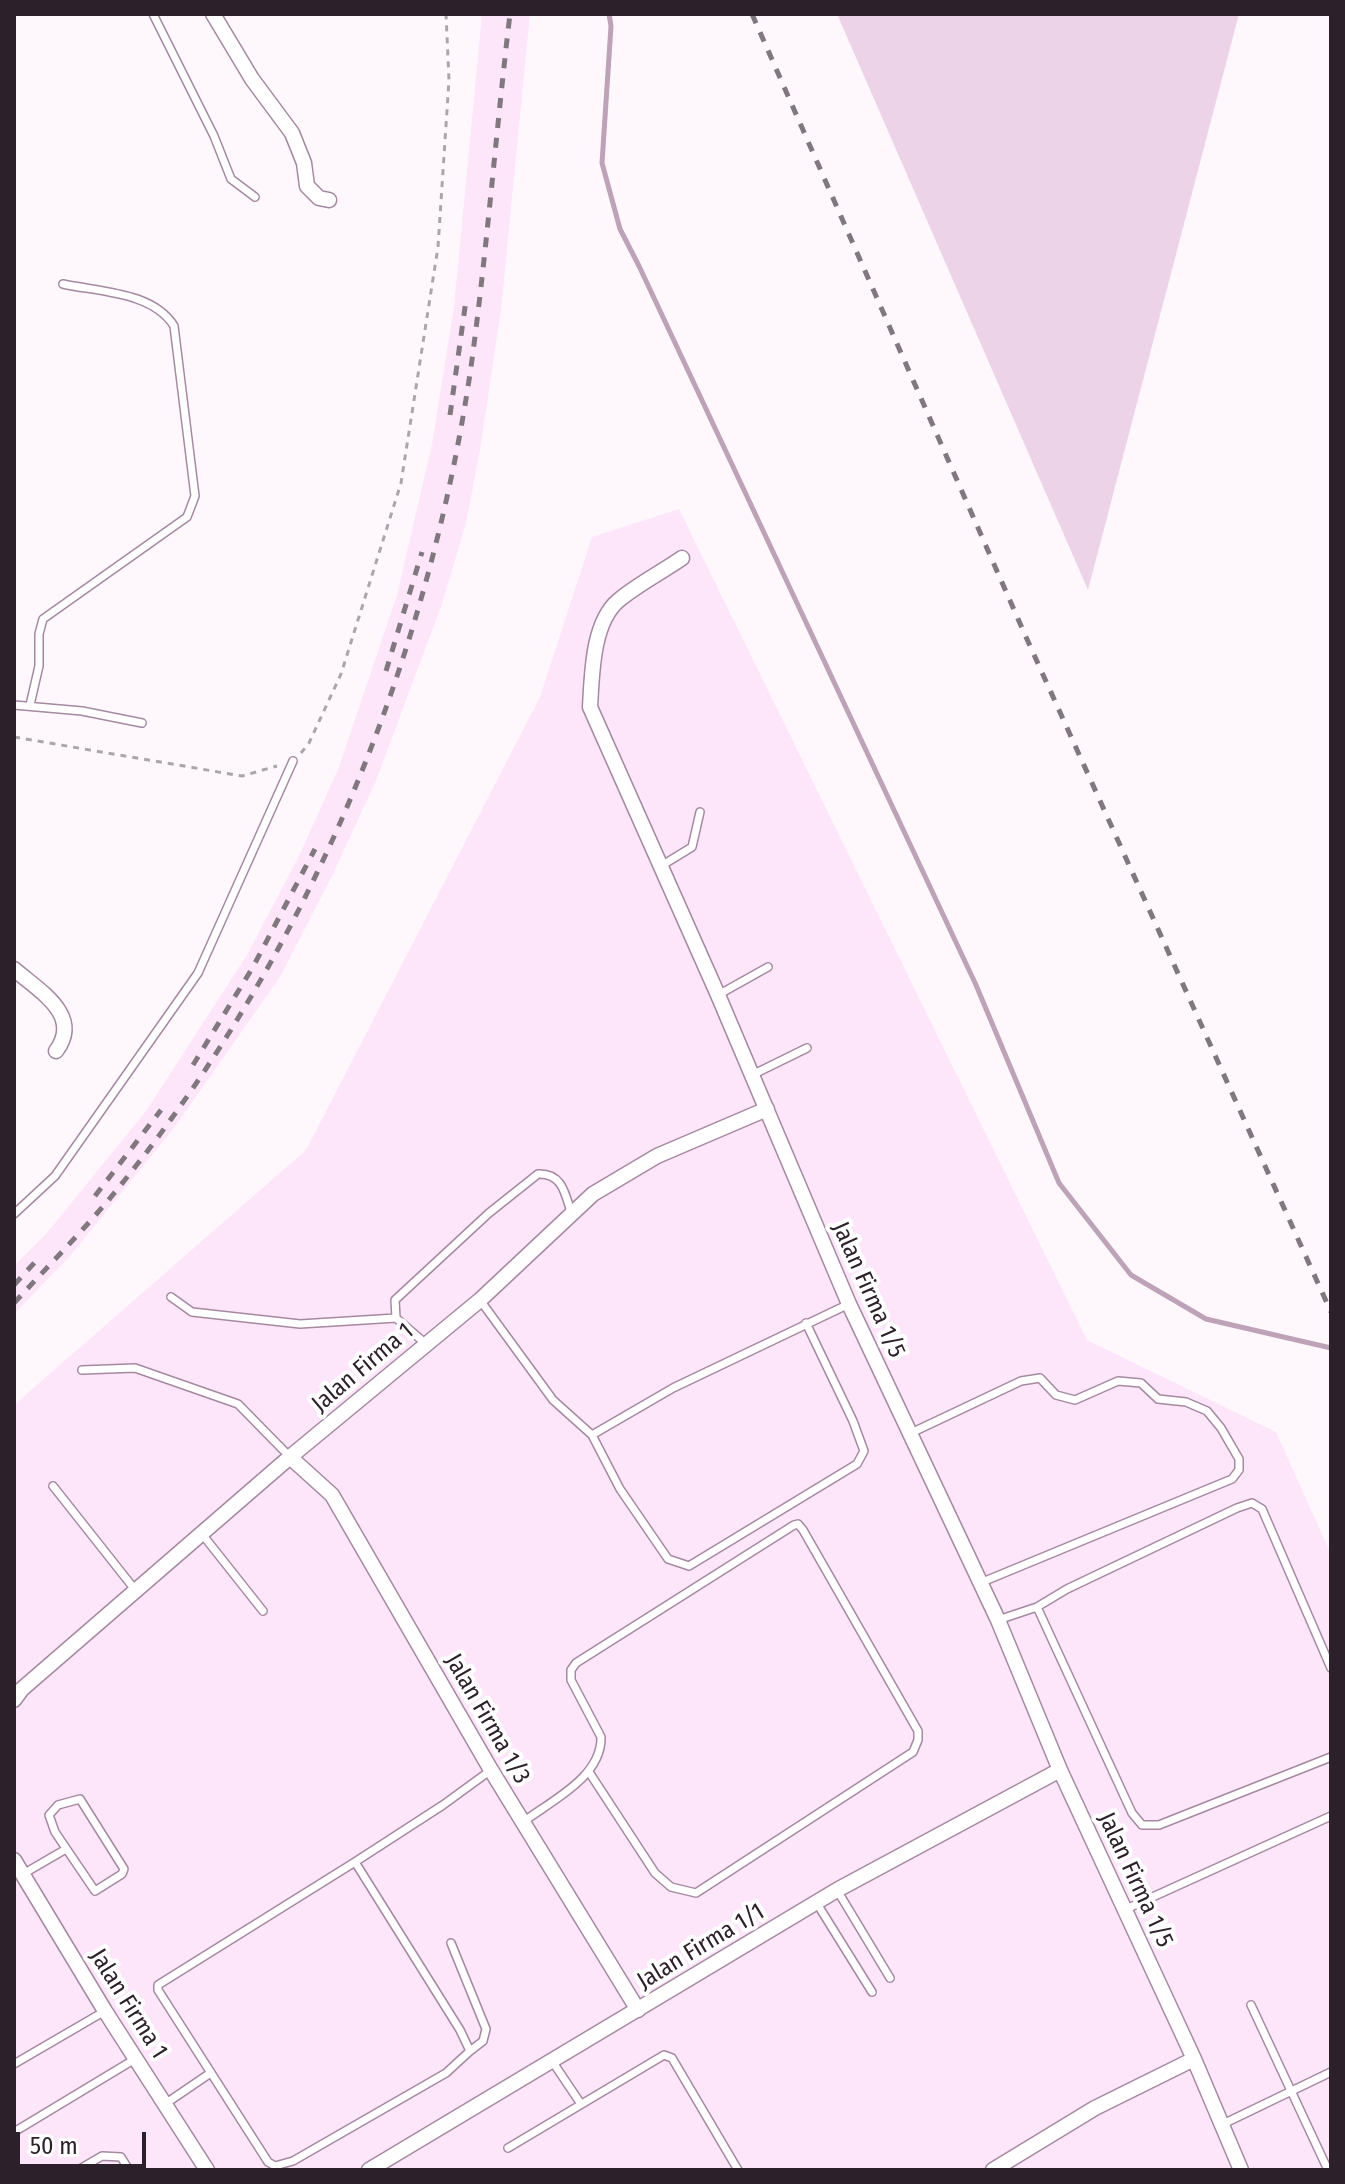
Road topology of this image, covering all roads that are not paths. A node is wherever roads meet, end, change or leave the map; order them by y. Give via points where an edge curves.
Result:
1 (153, 14) edge
2 (213, 14) edge
3 (255, 197) dead end
4 (329, 200) dead end
5 (63, 284) dead end
6 (682, 558) dead end
7 (14, 705) edge
8 (30, 705) junction
9 (142, 723) dead end
10 (293, 761) road end
11 (700, 812) dead end
12 (661, 866) junction
13 (768, 967) dead end
14 (14, 969) edge
15 (718, 995) junction
16 (807, 1048) dead end
17 (56, 1051) dead end
18 (752, 1075) junction
19 (767, 1109) junction
20 (571, 1212) junction
21 (14, 1214) edge
22 (171, 1297) dead end
23 (480, 1300) junction
24 (849, 1304) junction
25 (396, 1318) junction
26 (806, 1323) junction
27 (426, 1344) junction
28 (82, 1370) dead end
29 (909, 1433) junction
30 (592, 1435) junction
31 (290, 1457) junction
32 (53, 1486) dead end
33 (202, 1534) junction
34 (980, 1583) junction
35 (136, 1591) junction
36 (1037, 1607) junction
37 (263, 1611) dead end
38 (998, 1620) junction
39 (1331, 1668) edge
40 (14, 1700) edge
41 (1331, 1757) edge
42 (491, 1770) junction
43 (1060, 1770) junction
44 (589, 1772) junction
45 (1331, 1816) edge
46 (523, 1822) junction
47 (66, 1849) junction
48 (14, 1860) edge
49 (355, 1862) junction
50 (23, 1874) junction
51 (837, 1890) junction
52 (816, 1902) junction
53 (1124, 1910) junction
54 (451, 1943) dead end
55 (890, 1978) dead end
56 (872, 1992) dead end
57 (1251, 2005) dead end
58 (638, 2010) junction
59 (105, 2011) junction
60 (470, 2051) junction
61 (135, 2059) junction
62 (1194, 2059) junction
63 (552, 2061) junction
64 (14, 2064) edge
65 (1331, 2072) edge
66 (209, 2074) junction
67 (1293, 2089) junction
68 (165, 2104) junction
69 (581, 2104) junction
70 (1221, 2125) junction
71 (14, 2132) edge
72 (508, 2148) dead end
73 (78, 2170) edge
74 (129, 2170) edge
75 (207, 2170) edge
76 (369, 2170) edge
77 (738, 2170) edge
78 (993, 2170) edge
79 (1241, 2170) edge
80 (1328, 2170) edge

1 - 3 lane via 231,179
2 - 4 street via 292,133 307,186
5 - 8 lane via 143,301 156,306 174,326 195,496 187,517 43,619
6 - 12 street, Jalan Firma 1/5 via 616,602 600,632 592,665 590,707
7 - 8 lane
8 - 9 lane
10 - 21 lane via 198,973 55,1176
11 - 12 lane via 692,847
12 - 15 street, Jalan Firma 1/5
13 - 15 lane
14 - 17 street via 61,1014 66,1031
15 - 18 street, Jalan Firma 1/5
16 - 18 lane
18 - 19 street, Jalan Firma 1/5
19 - 20 street, Jalan Firma 1 via 657,1156
19 - 24 street, Jalan Firma 1/5
20 - 23 street, Jalan Firma 1
20 - 25 lane via 561,1182 538,1174 395,1300
22 - 25 lane via 192,1312 300,1324
23 - 27 street, Jalan Firma 1
23 - 30 lane via 553,1400
24 - 26 lane
24 - 29 street, Jalan Firma 1/5
25 - 27 lane
26 - 30 lane via 673,1388
26 - 30 lane via 864,1451 857,1464 699,1561 689,1566 668,1559 620,1489
27 - 31 street, Jalan Firma 1
28 - 31 lane via 135,1368 238,1404
29 - 34 street, Jalan Firma 1/5
29 - 34 lane via 1021,1381 1040,1378 1056,1395 1075,1400 1118,1381 1141,1383 1158,1399 1207,1411 1239,1459 1232,1479
31 - 33 street, Jalan Firma 1
31 - 42 street, Jalan Firma 1/3 via 332,1495
32 - 35 lane
33 - 35 street, Jalan Firma 1
33 - 37 lane
34 - 38 street, Jalan Firma 1/5
35 - 40 street, Jalan Firma 1
36 - 38 lane
36 - 39 lane via 1252,1503 1262,1509
36 - 41 lane via 1142,1825 1159,1825
38 - 43 street, Jalan Firma 1/5
42 - 46 street, Jalan Firma 1/3
42 - 49 lane
43 - 51 street, Jalan Firma 1/1
43 - 53 street, Jalan Firma 1/5
44 - 44 lane via 655,1873 671,1887 696,1893 913,1752 918,1731 798,1524 576,1663 571,1680 602,1745
44 - 46 lane
45 - 53 lane
46 - 58 street, Jalan Firma 1/3
47 - 47 lane via 49,1815 58,1805 80,1799 124,1869 95,1891
47 - 50 lane
48 - 50 street, Jalan Firma 1
49 - 60 lane
49 - 66 lane via 158,1985
50 - 59 street, Jalan Firma 1
51 - 52 street, Jalan Firma 1/1
51 - 55 lane
52 - 56 lane
52 - 58 street, Jalan Firma 1/1
53 - 62 street, Jalan Firma 1/5
54 - 60 lane via 486,2029 483,2041
57 - 67 lane
58 - 63 street, Jalan Firma 1/1
59 - 61 street, Jalan Firma 1
59 - 64 lane
60 - 66 lane via 446,2073 293,2161 275,2166
61 - 68 street, Jalan Firma 1
61 - 71 lane
62 - 70 street, Jalan Firma 1/5
62 - 78 street via 1095,2108
63 - 69 lane
63 - 76 street, Jalan Firma 1/1
65 - 67 lane
66 - 68 lane
67 - 70 lane
67 - 80 lane
68 - 75 street, Jalan Firma 1
69 - 72 lane
69 - 77 lane via 664,2055 672,2058
70 - 79 street, Jalan Firma 1/5
73 - 74 lane via 111,2156 121,2157

